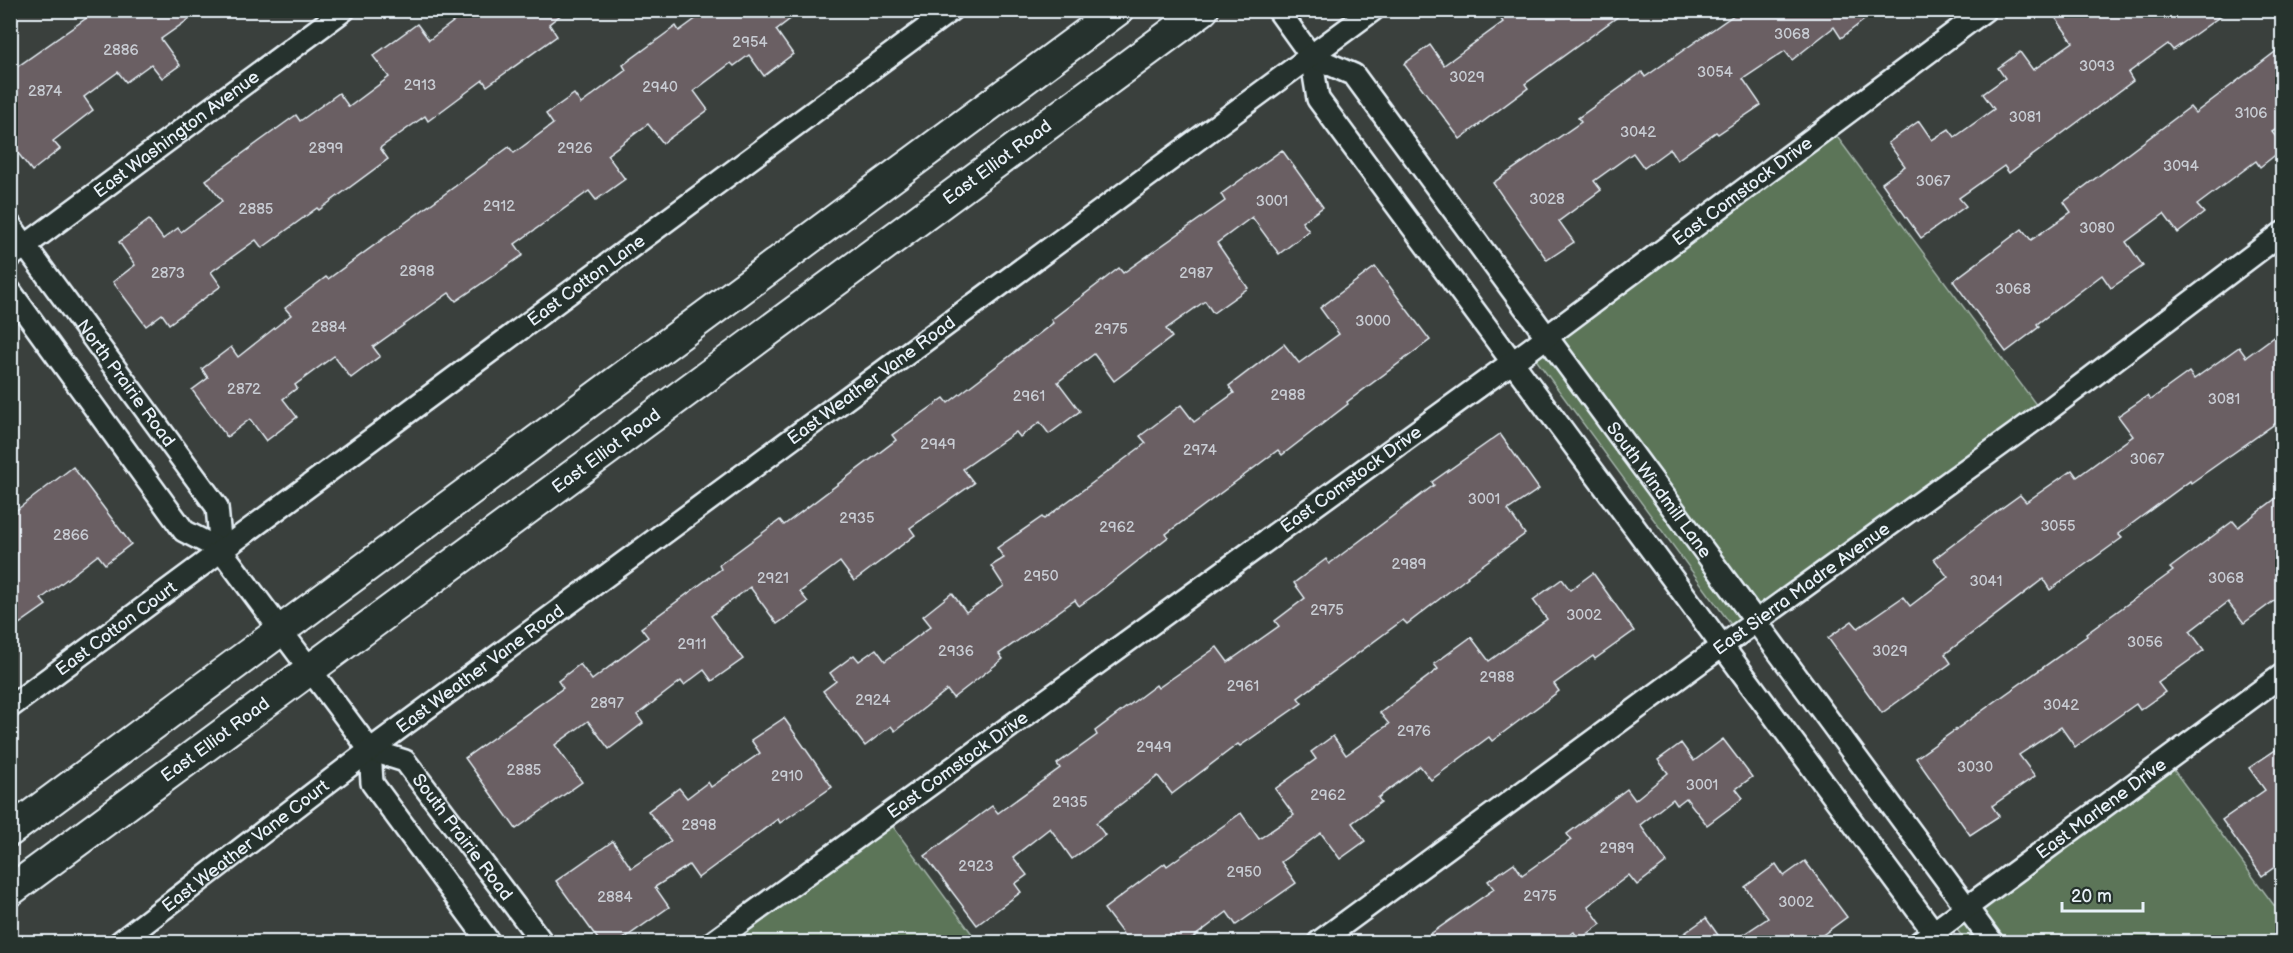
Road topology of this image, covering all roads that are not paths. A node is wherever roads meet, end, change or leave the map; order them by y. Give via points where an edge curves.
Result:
1 (344, 10) edge
2 (951, 10) edge
3 (1118, 10) edge
4 (1203, 10) edge
5 (1278, 10) edge
6 (1373, 10) edge
7 (1985, 10) edge
8 (1311, 56) junction
9 (10, 225) edge
10 (2283, 233) edge
11 (18, 251) edge
12 (10, 291) edge
13 (1546, 337) junction
14 (1512, 362) junction
15 (221, 550) junction
16 (1756, 622) junction
17 (1722, 646) junction
18 (295, 651) junction
19 (2283, 675) edge
20 (10, 707) edge
21 (370, 750) junction
22 (10, 831) edge
23 (10, 891) edge
24 (1967, 908) junction
25 (1931, 939) edge
26 (120, 942) edge
27 (489, 942) edge
28 (542, 942) edge
29 (713, 942) edge
30 (1319, 942) edge
31 (1992, 942) edge

1 - 11 street, East Washington Avenue
2 - 15 street, East Cotton Lane
3 - 18 main road, East Elliot Road
4 - 18 main road, East Elliot Road
5 - 8 street
6 - 8 street, East Weather Vane Road
7 - 13 street, East Comstock Drive
8 - 13 street, South Windmill Lane via 1354,75
8 - 14 street via 1318,99
8 - 21 street, East Weather Vane Road
9 - 11 street, North Prairie Road
10 - 16 street, East Sierra Madre Avenue via 2043,414
11 - 15 street, North Prairie Road via 217,507
12 - 15 street via 184,531
13 - 14 street, East Comstock Drive
13 - 16 street, South Windmill Lane
14 - 17 street
14 - 29 street, East Comstock Drive
15 - 18 street
15 - 20 street, East Cotton Court
16 - 17 street, East Sierra Madre Avenue
16 - 24 street, South Windmill Lane
17 - 25 street
17 - 30 street, East Sierra Madre Avenue
18 - 21 street
18 - 22 main road, East Elliot Road
18 - 23 main road, East Elliot Road
19 - 24 street, East Marlene Drive
21 - 26 street, East Weather Vane Court
21 - 27 street via 372,783
21 - 28 street, South Prairie Road via 405,761
24 - 25 street, East Marlene Drive
24 - 31 street, South Windmill Lane

